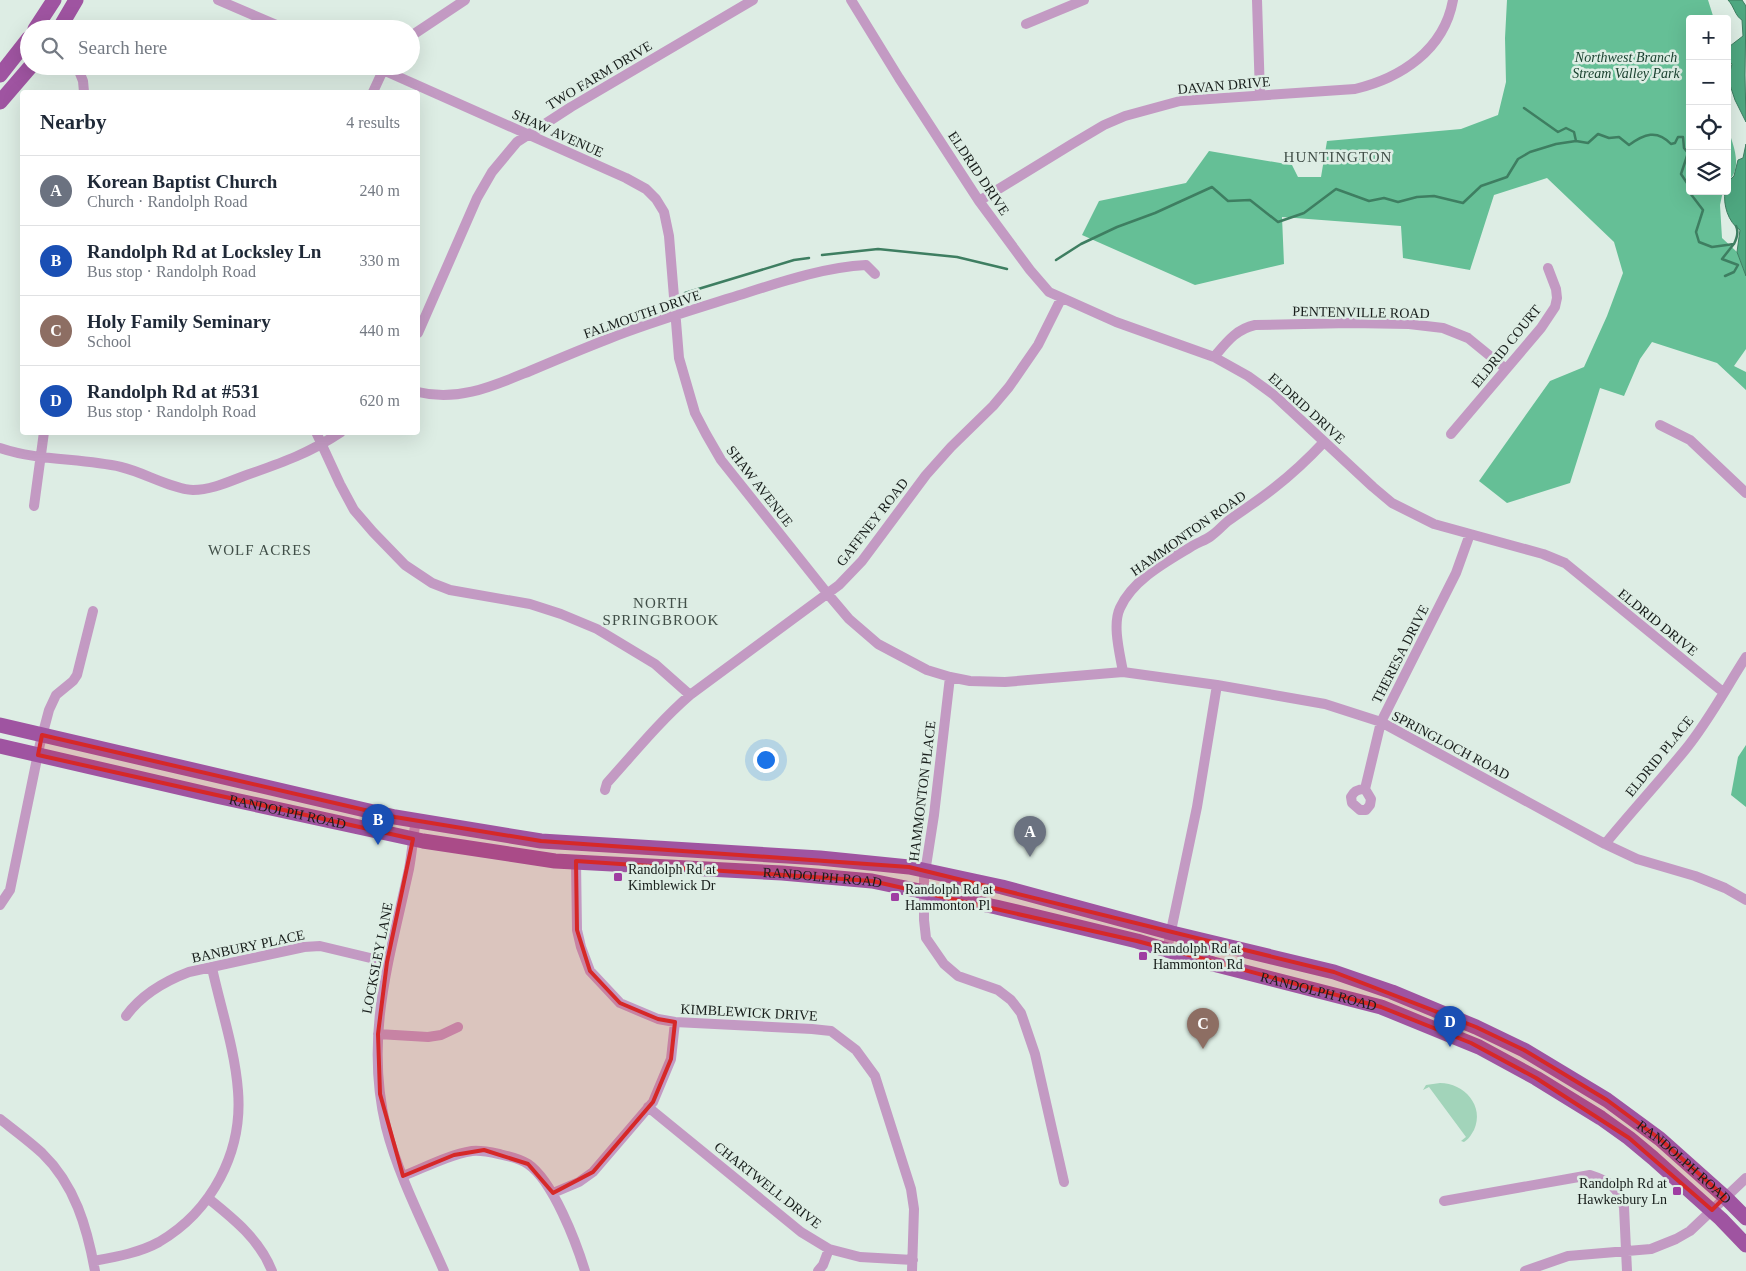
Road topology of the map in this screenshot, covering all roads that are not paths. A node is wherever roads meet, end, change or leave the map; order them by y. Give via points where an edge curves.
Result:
1 (54, 0) edge
2 (76, 0) edge
3 (218, 0) edge
4 (465, 0) edge
5 (753, 0) edge
6 (851, 0) edge
7 (1084, 0) edge
8 (1257, 0) edge
9 (1453, 0) edge
10 (236, 2) edge
11 (41, 20) edge
12 (64, 20) edge
13 (269, 20) edge
14 (1026, 24) dead end
15 (420, 30) edge
16 (20, 49) edge
17 (0, 75) edge
18 (23, 75) edge
19 (81, 75) edge
20 (378, 75) edge
21 (395, 75) edge
22 (84, 90) edge
23 (374, 90) edge
24 (1260, 95) junction
25 (0, 102) edge
26 (528, 135) junction
27 (980, 201) junction
28 (1548, 268) dead end
29 (876, 274) dead end
30 (1061, 299) junction
31 (675, 316) junction
32 (420, 327) edge
33 (1214, 357) junction
34 (1506, 369) junction
35 (420, 392) edge
36 (1660, 425) dead end
37 (1451, 434) dead end
38 (44, 435) edge
39 (317, 435) edge
40 (337, 435) edge
41 (1324, 442) junction
42 (322, 445) junction
43 (0, 448) edge
44 (41, 456) junction
45 (1746, 493) edge
46 (34, 506) dead end
47 (1470, 534) junction
48 (827, 593) junction
49 (93, 611) dead end
50 (1746, 657) edge
51 (1122, 672) junction
52 (950, 677) junction
53 (1217, 685) junction
54 (1723, 692) junction
55 (690, 695) junction
56 (1381, 722) junction
57 (0, 725) edge
58 (42, 735) junction
59 (0, 746) edge
60 (38, 755) junction
61 (1365, 789) dead end
62 (605, 790) dead end
63 (416, 820) junction
64 (413, 839) junction
65 (1605, 844) junction
66 (576, 861) junction
67 (926, 871) junction
68 (924, 892) junction
69 (1746, 900) edge
70 (0, 905) edge
71 (1172, 933) junction
72 (1167, 950) junction
73 (387, 962) junction
74 (212, 968) junction
75 (126, 1016) dead end
76 (675, 1022) junction
77 (458, 1027) dead end
78 (378, 1034) junction
79 (648, 1107) junction
80 (0, 1119) edge
81 (404, 1176) junction
82 (1746, 1178) edge
83 (1064, 1182) dead end
84 (553, 1193) junction
85 (208, 1199) junction
86 (1444, 1201) dead end
87 (1718, 1204) junction
88 (1746, 1218) edge
89 (1746, 1245) edge
90 (829, 1249) junction
91 (1626, 1252) junction
92 (94, 1266) edge
93 (912, 1266) edge
94 (272, 1271) edge
95 (444, 1271) edge
96 (585, 1271) edge
97 (818, 1271) edge
98 (1524, 1271) edge
99 (1627, 1271) edge

1 - 11 main road
2 - 12 main road
3 - 10 street
4 - 15 street
5 - 26 street, TWO FARM DRIVE
6 - 27 street, ELDRID DRIVE
7 - 14 street
8 - 24 street
9 - 24 street, DAVAN DRIVE via 1441,34 1428,51 1392,77 1355,89
10 - 13 street
16 - 17 main road
18 - 25 main road
19 - 22 street
20 - 23 street
21 - 26 street, SHAW AVENUE
24 - 27 street, DAVAN DRIVE via 1180,101 1125,116 1104,125
26 - 31 street, SHAW AVENUE via 626,178 656,199 664,212 669,236
26 - 32 street, TWO FARM DRIVE via 517,142 492,172 477,198
27 - 30 street, ELDRID DRIVE via 1030,270 1049,292
28 - 34 street, ELDRID COURT via 1556,289 1555,307
29 - 31 street, FALMOUTH DRIVE via 866,265 844,266
30 - 33 street, ELDRID DRIVE
30 - 48 street, GAFFNEY ROAD via 1038,345 1009,387 926,475 862,561
31 - 35 street, FALMOUTH DRIVE via 610,338 485,389 445,396
31 - 48 street, SHAW AVENUE via 682,373 695,413 706,434 721,460
33 - 34 street, PENTENVILLE ROAD via 1234,335 1255,325 1409,324 1443,328 1468,338
33 - 41 street, ELDRID DRIVE via 1274,395
34 - 37 street, ELDRID COURT
36 - 45 street via 1690,440
38 - 44 street
39 - 42 street
40 - 42 street
41 - 47 street, ELDRID DRIVE via 1392,503 1434,524
41 - 51 street, HAMMONTON ROAD via 1275,488 1211,536 1160,567 1128,594 1116,619
42 - 44 street via 300,457 211,488 192,490 121,467
42 - 55 street via 354,510 405,565 432,583 450,590 530,604 598,629 655,664
43 - 44 street
44 - 46 street
47 - 54 street, ELDRID DRIVE via 1565,563
47 - 56 street, THERESA DRIVE via 1456,574
48 - 52 street, SHAW AVENUE via 849,619 878,644 927,670
48 - 55 street, GAFFNEY ROAD
49 - 58 street via 77,676 56,695
50 - 54 street, ELDRID PLACE
51 - 52 street, SHAW AVENUE via 1005,682
51 - 53 street, SPRINGLOCH ROAD
52 - 67 street, HAMMONTON PLACE
53 - 56 street, SPRINGLOCH ROAD via 1325,704
53 - 71 street
54 - 65 street, ELDRID PLACE via 1686,750
55 - 62 street, GAFFNEY ROAD via 641,744
56 - 61 street, THERESA DRIVE
56 - 65 street, SPRINGLOCH ROAD
57 - 58 main road, RANDOLPH ROAD
58 - 60 street
58 - 63 main road, RANDOLPH ROAD
59 - 60 main road, RANDOLPH ROAD
60 - 64 main road, RANDOLPH ROAD
60 - 70 street via 10,890
63 - 64 street, LOCKSLEY LANE
63 - 67 main road, RANDOLPH ROAD via 541,842 820,858
64 - 66 main road, RANDOLPH ROAD via 555,861
64 - 73 street, LOCKSLEY LANE
65 - 69 street, SPRINGLOCH ROAD via 1637,859 1725,888
66 - 68 main road, RANDOLPH ROAD via 822,875
66 - 76 street, KIMBLEWICK DRIVE via 577,930 590,971 620,1002 658,1020
67 - 68 street, HAMMONTON PLACE
67 - 71 main road, RANDOLPH ROAD via 1002,887
68 - 72 main road, RANDOLPH ROAD via 1006,909
68 - 83 street, HAMMONTON PLACE via 926,938 944,964 958,976 998,990 1021,1013 1035,1054
71 - 72 street
71 - 87 main road, RANDOLPH ROAD via 1334,972 1476,1026 1524,1050 1607,1100 1660,1139
72 - 87 main road, RANDOLPH ROAD via 1382,1007 1471,1043 1601,1118
73 - 74 street, BANBURY PLACE via 320,946
73 - 78 street, LOCKSLEY LANE
74 - 75 street, BANBURY PLACE via 189,972 155,988
74 - 85 street via 234,1066 239,1118 228,1161
76 - 79 street via 668,1068
76 - 93 street, KIMBLEWICK DRIVE via 831,1031 856,1050 875,1076 907,1171 914,1209
77 - 78 street via 428,1037
78 - 81 street, LOCKSLEY LANE via 380,1094 386,1126
79 - 84 street via 593,1172 580,1182
79 - 90 street, CHARTWELL DRIVE via 801,1232
80 - 92 street via 42,1153 68,1185 82,1216
81 - 84 street via 454,1155 484,1150 528,1164
81 - 95 street, LOCKSLEY LANE
82 - 87 street
84 - 96 street
85 - 92 street via 181,1226 158,1242
85 - 94 street via 244,1228
86 - 91 street via 1590,1175 1612,1185 1621,1198
87 - 88 main road, RANDOLPH ROAD
87 - 89 main road, RANDOLPH ROAD
87 - 91 street via 1676,1240 1651,1249
90 - 93 street, CHARTWELL DRIVE
90 - 97 street
91 - 98 street via 1568,1256
91 - 99 street

